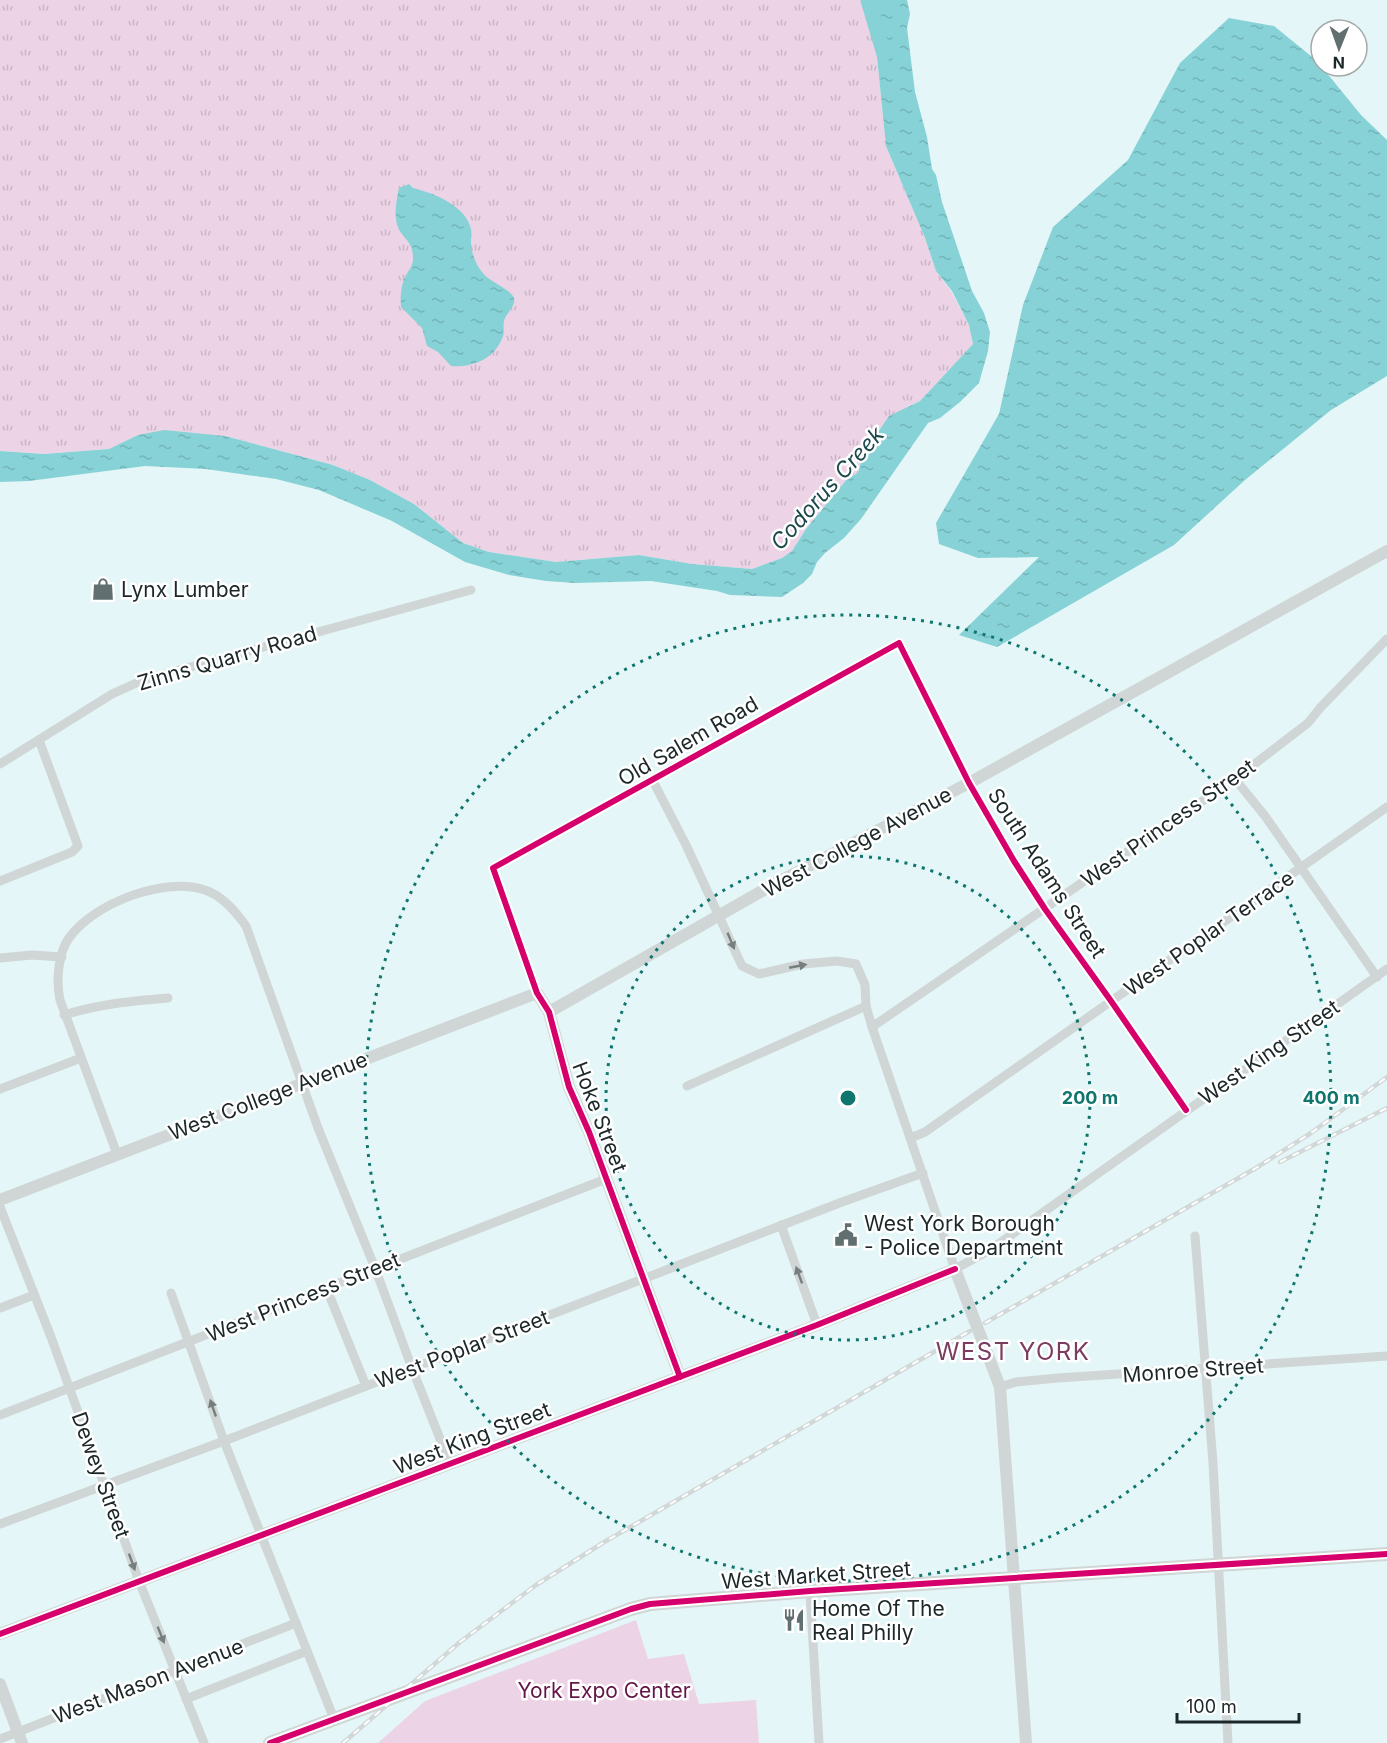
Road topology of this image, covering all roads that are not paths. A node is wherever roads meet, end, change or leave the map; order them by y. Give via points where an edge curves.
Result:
1 (1387, 551) edge
2 (471, 590) dead end
3 (1387, 639) edge
4 (899, 643) joint
5 (39, 740) junction
6 (0, 764) edge
7 (1235, 779) junction
8 (653, 781) junction
9 (969, 783) junction
10 (1387, 807) edge
11 (493, 868) joint
12 (1302, 869) junction
13 (0, 881) edge
14 (1045, 909) junction
15 (721, 916) junction
16 (62, 957) junction
17 (0, 958) edge
18 (1387, 969) edge
19 (1377, 977) junction
20 (537, 993) junction
21 (168, 998) dead end
22 (1111, 1001) junction
23 (866, 1006) junction
24 (549, 1012) junction
25 (64, 1015) junction
26 (872, 1027) junction
27 (81, 1058) junction
28 (302, 1083) junction
29 (687, 1086) dead end
30 (0, 1089) edge
31 (1186, 1110) junction
32 (911, 1138) junction
33 (117, 1154) junction
34 (923, 1173) junction
35 (606, 1179) junction
36 (0, 1200) edge
37 (0, 1207) edge
38 (781, 1225) junction
39 (1195, 1236) dead end
40 (375, 1268) junction
41 (955, 1269) junction
42 (644, 1279) junction
43 (326, 1287) junction
44 (171, 1293) dead end
45 (34, 1295) junction
46 (0, 1308) edge
47 (817, 1325) junction
48 (189, 1342) junction
49 (1387, 1356) edge
50 (411, 1368) junction
51 (1205, 1369) junction
52 (680, 1377) junction
53 (366, 1386) junction
54 (1000, 1387) junction
55 (69, 1389) junction
56 (0, 1415) edge
57 (224, 1441) junction
58 (450, 1464) junction
59 (104, 1485) junction
60 (0, 1524) edge
61 (261, 1534) junction
62 (1387, 1554) edge
63 (1218, 1564) junction
64 (1014, 1578) junction
65 (139, 1581) junction
66 (810, 1591) junction
67 (296, 1623) junction
68 (0, 1634) edge
69 (307, 1651) junction
70 (175, 1671) junction
71 (0, 1684) edge
72 (186, 1699) junction
73 (334, 1719) junction
74 (20, 1738) edge
75 (0, 1739) edge
76 (204, 1743) edge
77 (270, 1743) edge
78 (819, 1743) edge
79 (1026, 1743) edge
80 (1228, 1743) edge

1 - 9 street, West College Avenue
2 - 5 street, Zinns Quarry Road via 142,680 112,694
3 - 7 street, West Princess Street via 1308,723
4 - 8 street, Old Salem Road
4 - 9 street, South Adams Street
5 - 6 street, Zinns Quarry Road
5 - 13 street via 78,846 72,852
7 - 12 street
7 - 14 street, West Princess Street
8 - 11 street, Old Salem Road
8 - 15 street
9 - 14 street, South Adams Street
9 - 15 street, West College Avenue via 778,882
10 - 12 street, West Poplar Terrace
11 - 20 street, Hoke Street
12 - 19 street
12 - 22 street, West Poplar Terrace
14 - 22 street, South Adams Street
14 - 26 street, West Princess Street
15 -> 23 street via 742,966 759,974 803,964 856,964 865,985
15 - 24 street, West College Avenue
16 - 17 street
16 - 25 street via 57,984
16 - 28 street via 68,939 103,908 166,887 206,890 235,911 246,926
18 - 19 street, West King Street
19 - 31 street, West King Street
20 - 24 street, Hoke Street
20 - 28 street, West College Avenue
21 - 25 street via 116,1002
22 - 31 street, South Adams Street
22 - 32 street, West Poplar Terrace
23 - 26 street
23 - 29 street
24 - 35 street, Hoke Street via 569,1087
25 - 27 street
26 - 32 street
27 - 30 street
27 - 33 street
28 - 33 street, West College Avenue
28 - 40 street
31 - 41 street, West King Street via 990,1250
32 - 34 street
33 - 36 street, West College Avenue
34 - 38 street, West Poplar Street
34 - 41 street
35 - 40 street, West Princess Street
35 - 42 street, Hoke Street
37 - 45 street, Dewey Street
38 - 42 street, West Poplar Street
47 -> 38 street
39 - 51 street
40 - 43 street, West Princess Street
40 - 50 street
41 - 47 street, West King Street
41 - 54 street
42 - 50 street, West Poplar Street
42 - 52 street, Hoke Street
43 - 48 street, West Princess Street
43 - 53 street
44 - 48 street
45 - 46 street
45 - 55 street, Dewey Street
47 - 52 street, West King Street
48 - 55 street, West Princess Street
57 -> 48 street
49 - 51 street, Monroe Street
50 - 53 street, West Poplar Street
50 - 58 street
51 - 54 street, Monroe Street via 1058,1378
51 - 63 street
52 - 58 street, West King Street
53 - 57 street, West Poplar Street
54 - 64 street
55 - 56 street, West Princess Street
55 - 59 street, Dewey Street
57 - 59 street, West Poplar Street
57 - 61 street
58 - 61 street, West King Street
59 - 60 street, West Poplar Street
59 -> 65 street, Dewey Street
61 - 65 street, West King Street
61 - 67 street
62 - 63 main road, West Market Street
63 - 64 main road, West Market Street
63 - 80 street
64 - 66 main road, West Market Street
64 - 79 street
65 - 68 street, West King Street
65 -> 70 street, Dewey Street
66 - 73 main road, West Market Street via 640,1606
66 - 78 street
67 - 69 street
67 - 70 street, West Mason Avenue
69 - 72 street
69 - 73 street
70 - 72 street, Dewey Street
70 - 74 street, West Mason Avenue
71 - 74 street
72 - 76 street, Dewey Street
73 - 77 main road, West Market Street
74 - 75 street, West Mason Avenue

